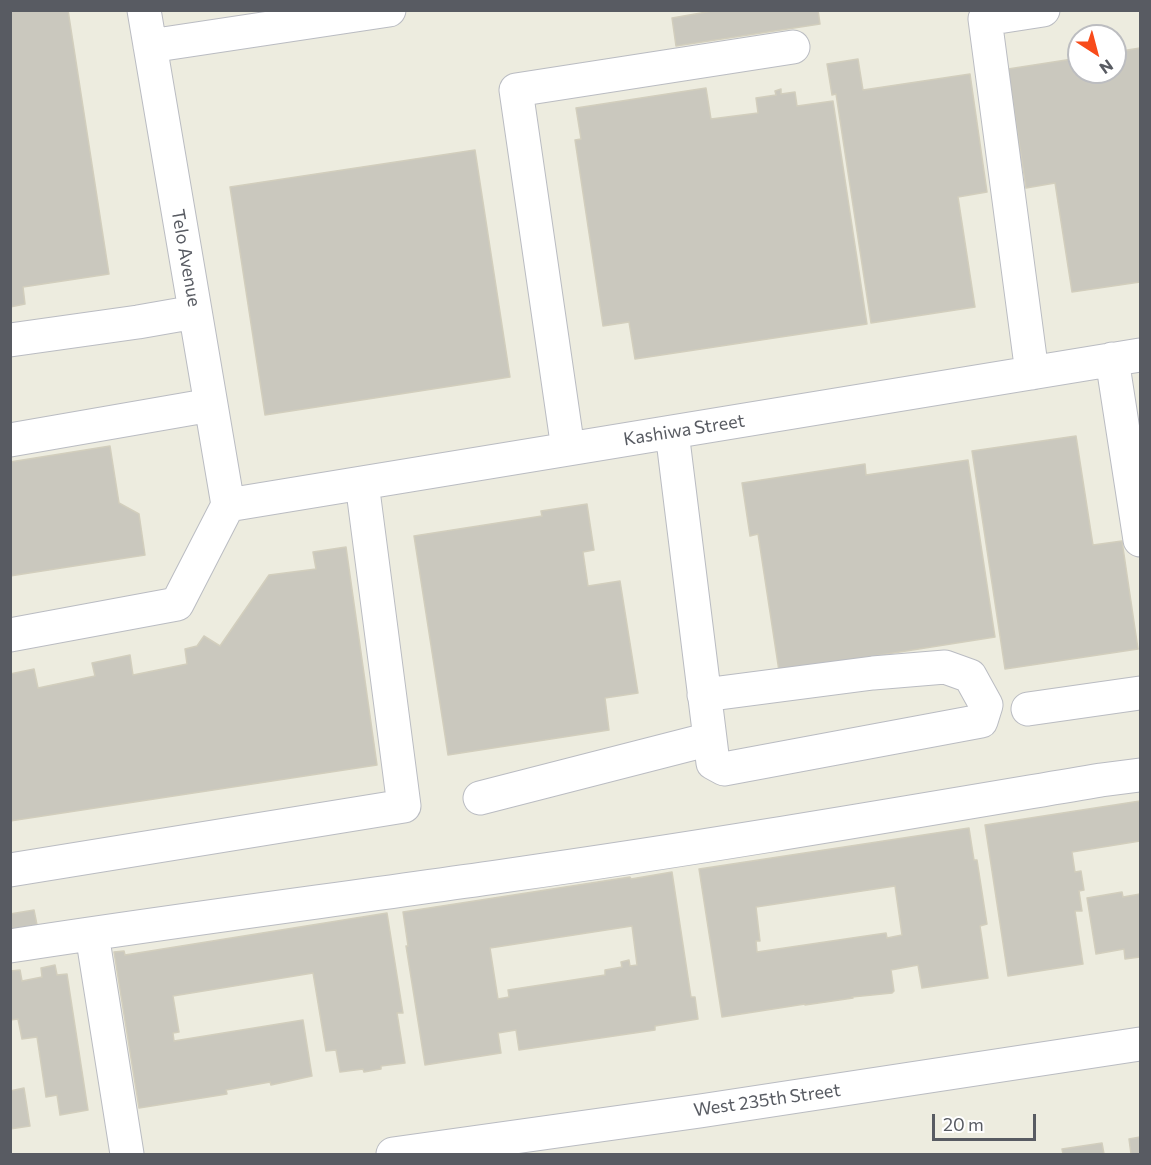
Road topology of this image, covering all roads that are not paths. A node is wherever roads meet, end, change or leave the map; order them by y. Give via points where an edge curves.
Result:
1 (144, 10) edge
2 (389, 10) edge
3 (1043, 10) edge
4 (150, 46) junction
5 (793, 47) dead end
6 (195, 312) junction
7 (10, 340) edge
8 (1126, 357) edge
9 (1032, 373) junction
10 (211, 405) junction
11 (672, 432) junction
12 (10, 440) edge
13 (568, 449) junction
14 (362, 483) junction
15 (228, 505) junction
16 (1140, 540) edge
17 (10, 635) edge
18 (1140, 693) edge
19 (704, 695) junction
20 (1028, 709) dead end
21 (710, 739) junction
22 (1140, 775) edge
23 (480, 798) dead end
24 (10, 870) edge
25 (92, 933) junction
26 (10, 946) edge
27 (1140, 1044) edge
28 (488, 1147) edge
29 (127, 1155) edge
30 (393, 1155) edge

1 - 4 street, Telo Avenue
2 - 4 street
3 - 9 street via 985,19
4 - 6 street, Telo Avenue
5 - 13 street via 516,90
6 - 7 street
6 - 10 street, Telo Avenue
8 - 9 street, Kashiwa Street
8 - 16 street
9 - 11 street, Kashiwa Street
10 - 12 street
10 - 15 street, Telo Avenue
11 - 13 street, Kashiwa Street
11 - 19 street
13 - 14 street, Kashiwa Street
14 - 15 street, Kashiwa Street
14 - 24 street via 404,806
15 - 17 street via 177,604
18 - 20 street
19 - 21 street
19 - 21 street via 945,667 970,676 986,705 981,721 724,769 713,763
21 - 23 street
22 - 25 street via 511,875
25 - 26 street
25 - 29 street
27 - 28 street, West 235th Street
28 - 30 street, West 235th Street

